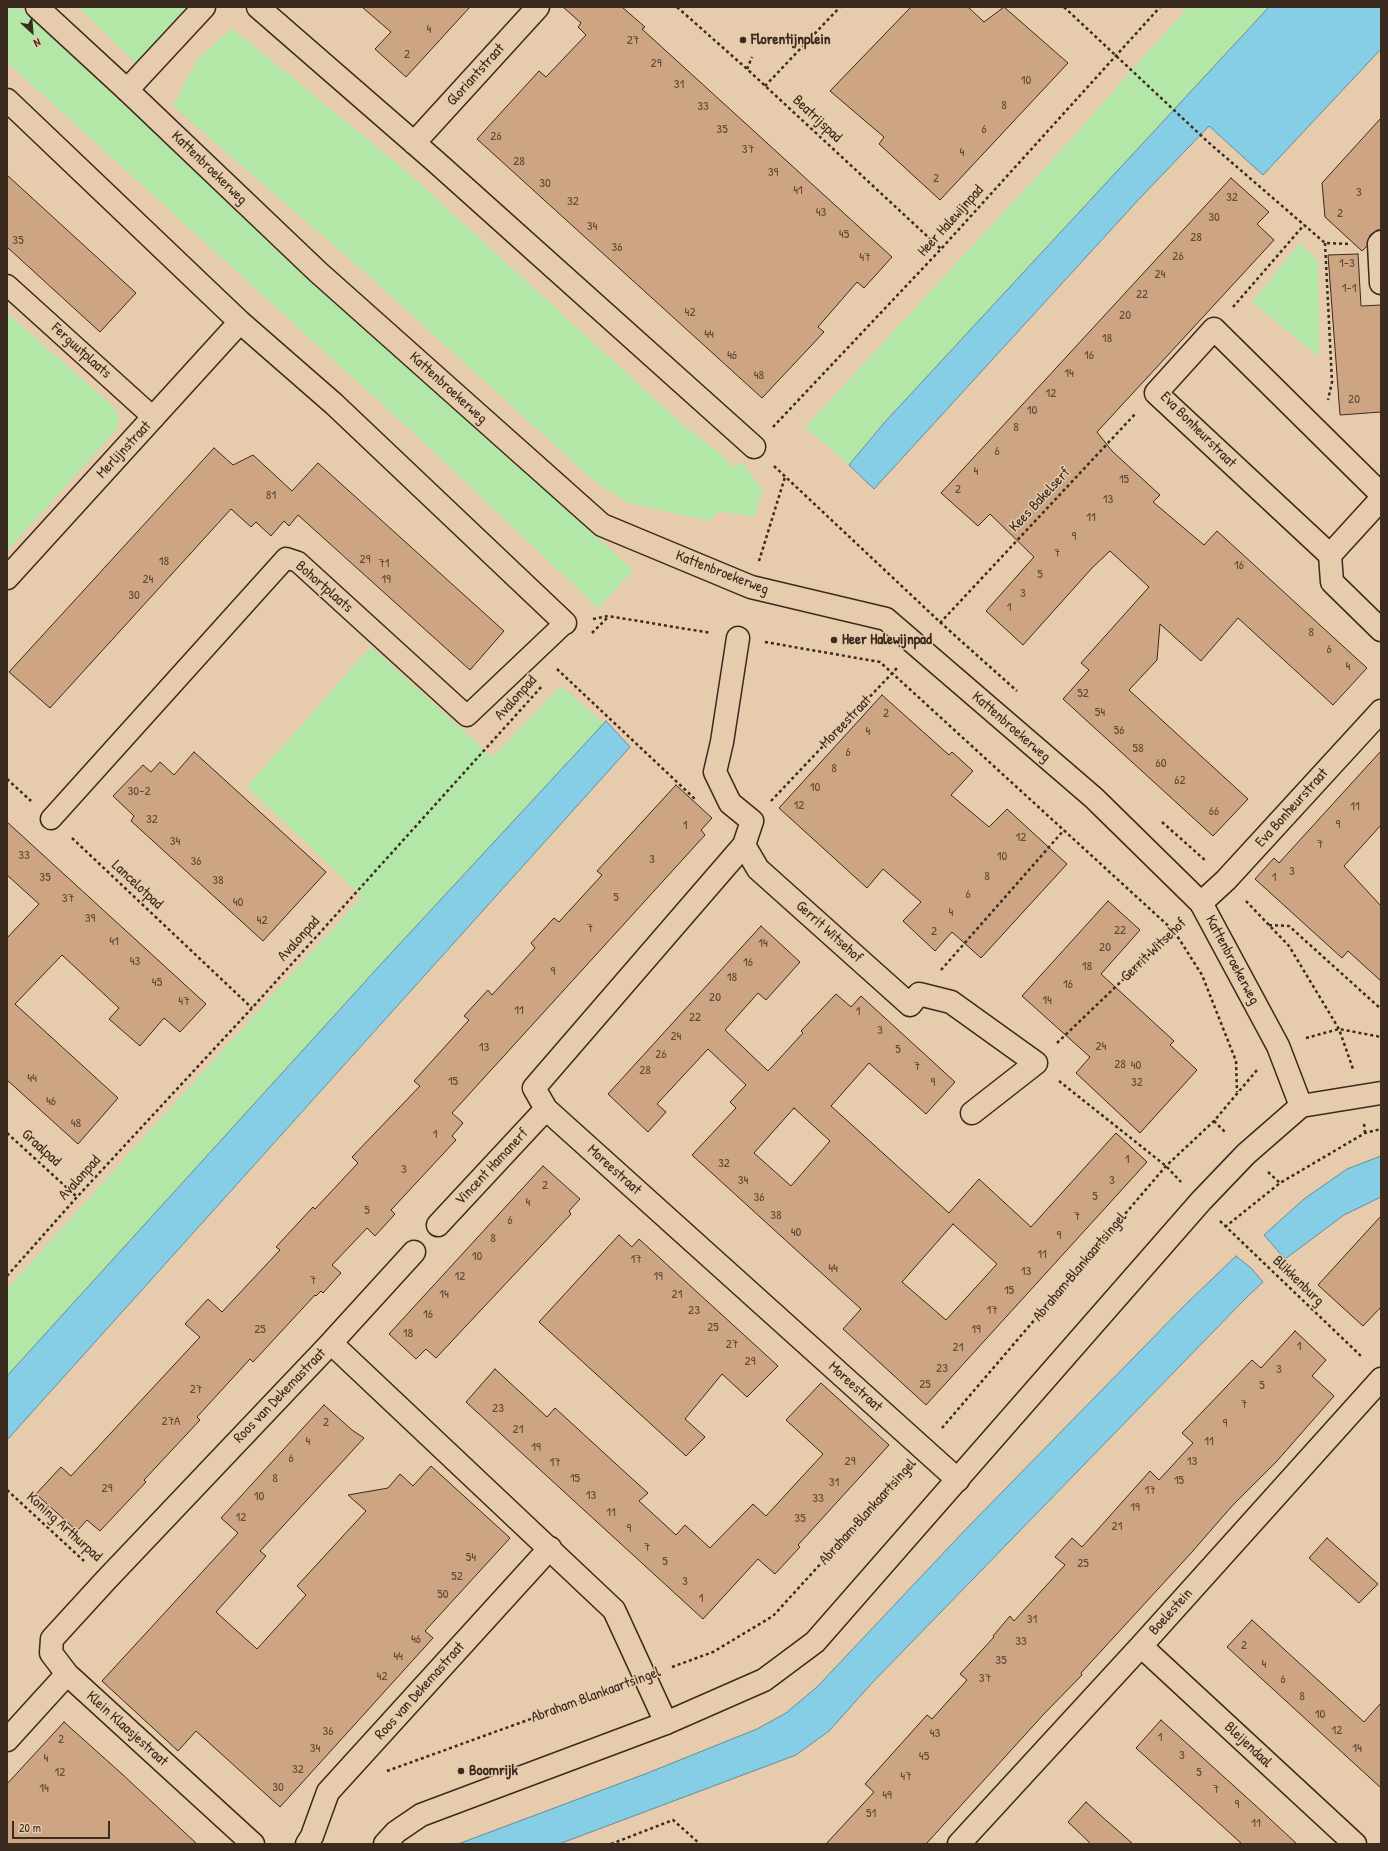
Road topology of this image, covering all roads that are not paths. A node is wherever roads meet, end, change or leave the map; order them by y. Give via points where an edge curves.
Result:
1 (36, 7) edge
2 (204, 7) edge
3 (258, 7) edge
4 (538, 7) edge
5 (127, 90) junction
6 (7, 100) edge
7 (414, 143) junction
8 (1380, 243) edge
9 (1381, 283) edge
10 (7, 285) edge
11 (240, 322) junction
12 (154, 418) junction
13 (754, 447) road end
14 (1381, 494) edge
15 (1381, 499) edge
16 (1330, 555) junction
17 (7, 578) edge
18 (565, 623) joint
19 (1381, 630) edge
20 (738, 638) road end
21 (1381, 710) edge
22 (51, 819) road end
23 (744, 845) junction
24 (1201, 903) junction
25 (1381, 1093) edge
26 (1301, 1106) junction
27 (546, 1108) junction
28 (972, 1113) dead end
29 (438, 1225) dead end
30 (414, 1252) dead end
31 (330, 1343) junction
32 (1381, 1378) edge
33 (958, 1480) junction
34 (550, 1548) junction
35 (1141, 1646) junction
36 (68, 1674) junction
37 (666, 1723) junction
38 (7, 1740) edge
39 (253, 1844) edge
40 (307, 1844) edge
41 (384, 1844) edge
42 (959, 1844) edge
43 (1355, 1844) edge

1 - 5 street, Kattenbroekerweg
2 - 5 street
3 - 7 street
4 - 7 street, Gloriantstraat
5 - 24 street, Kattenbroekerweg via 318,272 602,525 751,587 886,619 1094,798
6 - 11 street
7 - 13 street
8 - 9 street
10 - 12 lane, Ferguutplaats
11 - 12 street, Merlijnstraat
11 - 18 street via 334,404
12 - 17 street, Merlijnstraat
14 - 16 street, Eva Bonheurstraat via 1214,329 1156,393
15 - 16 street
16 - 19 street via 1332,582
18 - 22 lane, Bohortplaats via 467,716 298,562 286,558
20 - 23 street, Moreestraat via 715,772 730,803 752,821
21 - 24 street, Eva Bonheurstraat via 1226,880
23 - 27 street, Moreestraat via 534,1088
23 - 28 street, Gerrit Witsehof via 758,869 910,1005 919,994 951,1002 1036,1062
24 - 26 street, Kattenbroekerweg via 1278,1046
25 - 26 street
26 - 33 street via 1246,1154 1201,1202
27 - 29 street, Vincent Hamanerf
27 - 33 street, Moreestraat
30 - 31 street
31 - 34 street, Roos van Dekemastraat
31 - 36 street, Roos van Dekemastraat via 52,1639 51,1653
32 - 35 street, Boelestein
33 - 37 street via 815,1642 764,1680
34 - 37 street, Roos van Dekemastraat via 614,1610
34 - 40 street, Roos van Dekemastraat via 328,1792
35 - 42 street, Boelestein
35 - 43 street, Bleijendaal
36 - 38 street
36 - 39 street, Klein Klaasjestraat
37 - 41 street via 420,1815

